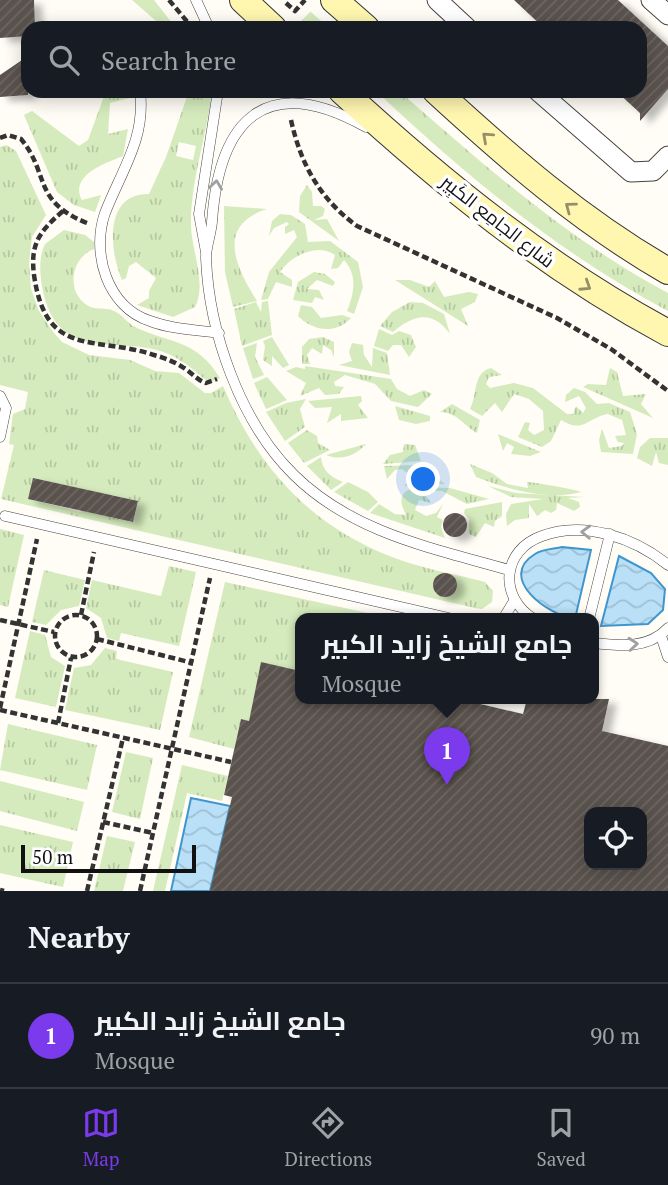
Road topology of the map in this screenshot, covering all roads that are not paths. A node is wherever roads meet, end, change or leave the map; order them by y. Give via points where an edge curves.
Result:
1 (196, 0) edge
2 (243, 0) edge
3 (334, 0) edge
4 (437, 0) edge
5 (651, 0) edge
6 (668, 15) edge
7 (206, 21) edge
8 (266, 21) edge
9 (358, 21) edge
10 (456, 21) edge
11 (140, 98) edge
12 (217, 98) edge
13 (350, 98) edge
14 (444, 98) edge
15 (546, 98) edge
16 (400, 144) junction
17 (668, 156) edge
18 (206, 253) junction
19 (668, 271) edge
20 (219, 333) junction
21 (668, 333) edge
22 (0, 396) edge
23 (0, 437) edge
24 (5, 516) dead end
25 (610, 534) junction
26 (668, 565) edge
27 (509, 570) junction
28 (514, 601) junction
29 (427, 613) edge
30 (507, 613) edge
31 (527, 613) edge
32 (590, 613) edge
33 (664, 632) edge
34 (599, 643) edge
35 (668, 657) edge

1 - 7 lane
2 - 8 main road
3 - 9 main road
4 - 10 street
5 - 6 street
11 - 20 lane via 138,137 102,226 102,266 130,311 151,322
12 - 18 lane via 199,214
13 - 16 main road, شارع الجامِع الكَبِير
19 -> 14 main road via 537,183
15 - 17 street via 631,172 653,171
18 -> 16 lane via 218,170 227,146 246,121 262,111 292,103 334,111
16 -> 21 main road, شارع الجامِع الكَبِير via 553,265
18 - 20 lane
20 - 27 lane via 256,424 274,453 317,494 370,528
22 - 23 lane via 6,408
24 - 29 lane
25 - 26 lane via 642,547
25 -> 27 lane via 545,534 521,549
25 - 32 lane
27 - 28 lane
28 - 30 lane
28 - 31 lane
34 -> 33 lane via 645,643
33 - 35 lane

